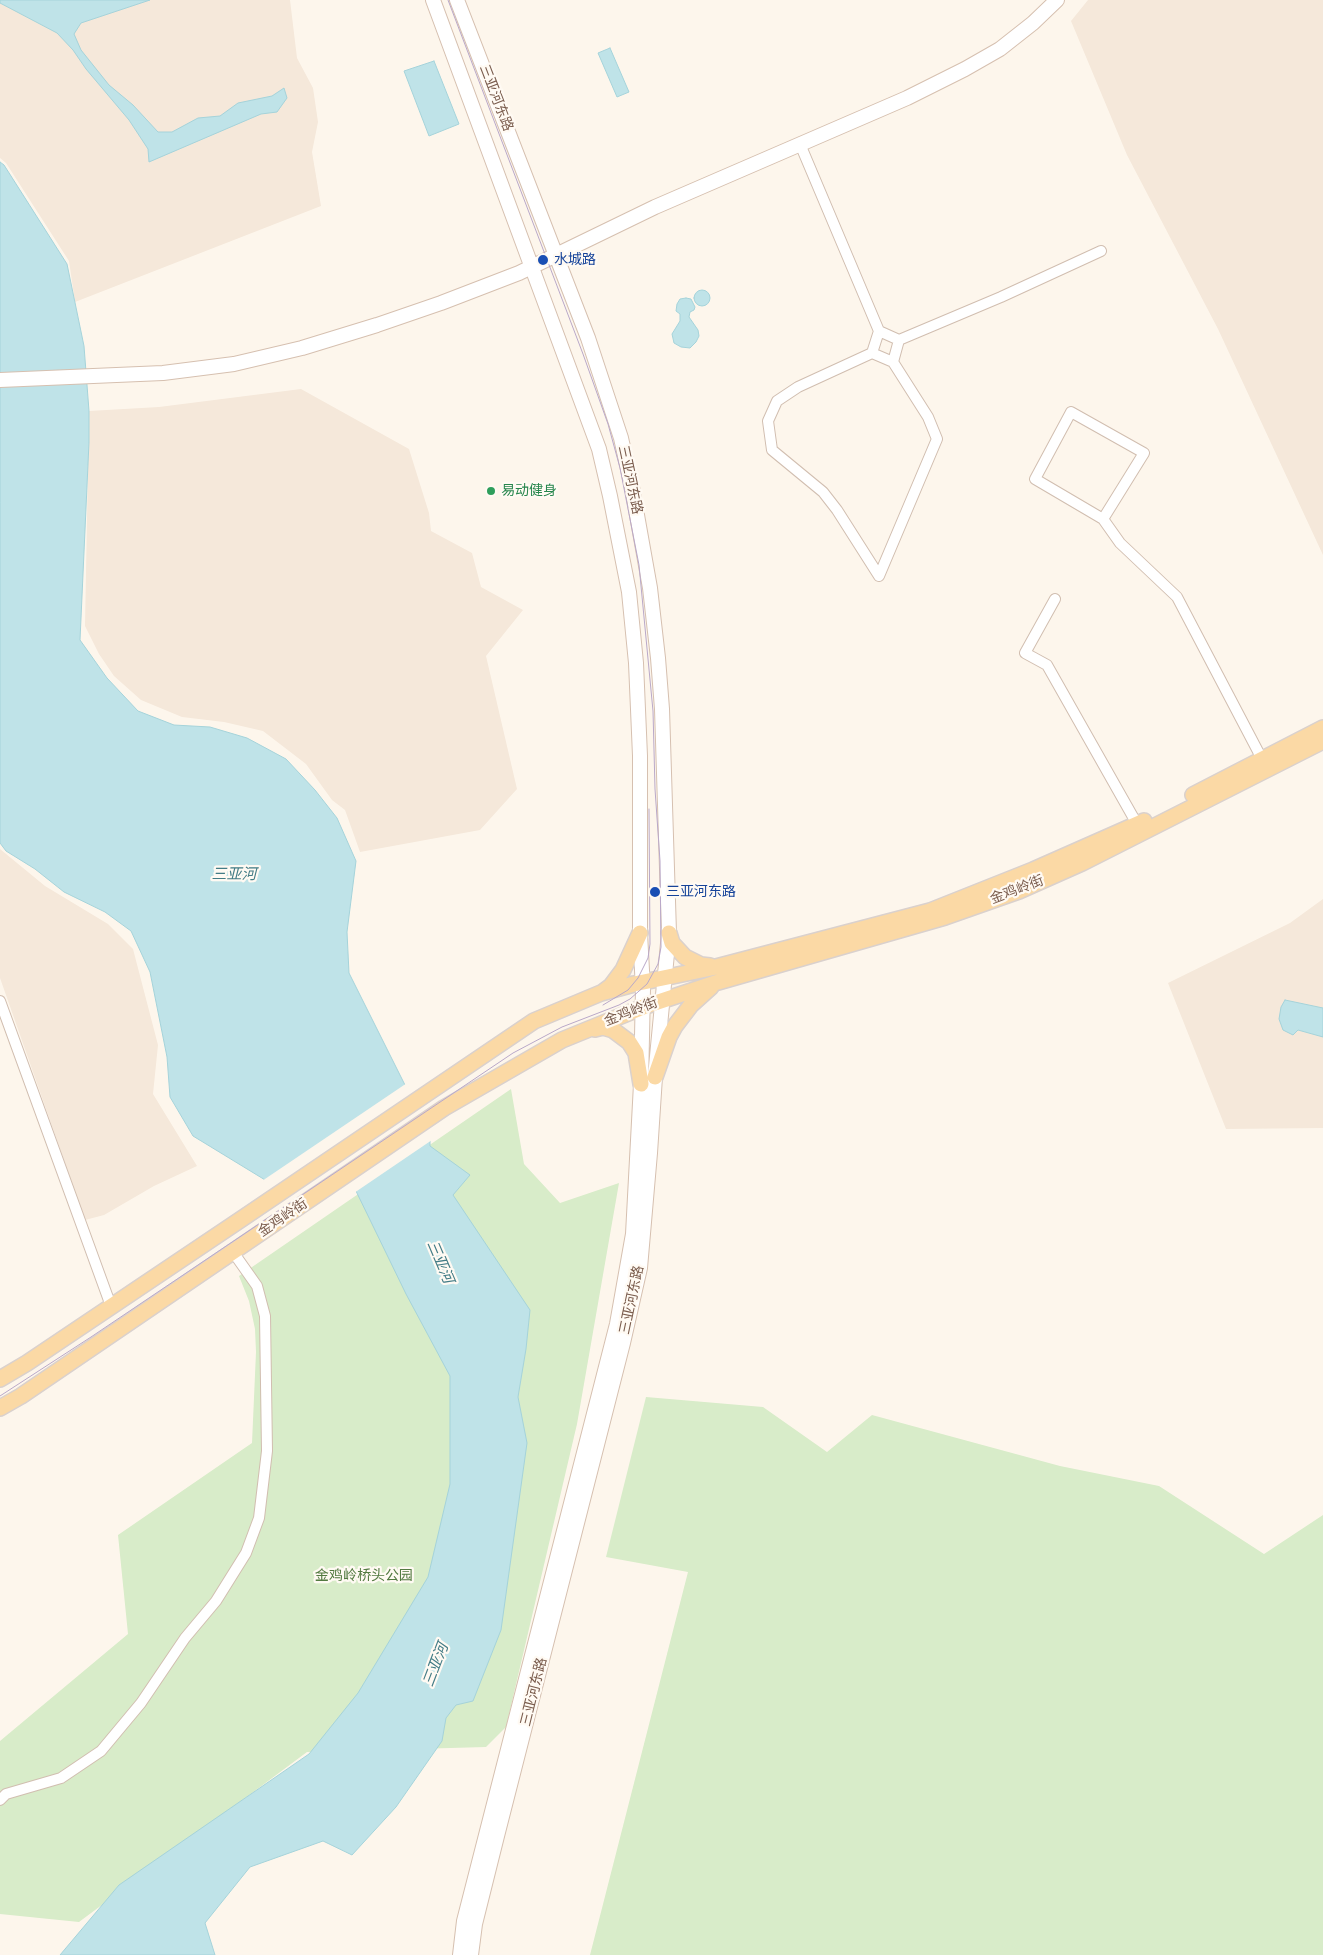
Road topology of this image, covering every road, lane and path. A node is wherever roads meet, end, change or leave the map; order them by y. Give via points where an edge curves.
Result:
1 (433, 0) edge
2 (457, 0) edge
3 (1057, 0) edge
4 (800, 144) junction
5 (1101, 251) dead end
6 (557, 256) junction
7 (533, 267) junction
8 (879, 330) junction
9 (899, 340) junction
10 (872, 353) junction
11 (893, 362) junction
12 (0, 380) edge
13 (1103, 519) junction
14 (1055, 599) dead end
15 (1323, 728) edge
16 (1323, 740) edge
17 (1262, 759) junction
18 (1137, 824) junction
19 (640, 933) junction
20 (669, 933) junction
21 (717, 974) junction
22 (666, 977) junction
23 (643, 982) junction
24 (601, 993) junction
25 (663, 1000) junction
26 (0, 1001) edge
27 (643, 1007) junction
28 (586, 1030) junction
29 (648, 1081) junction
30 (233, 1252) junction
31 (111, 1306) junction
32 (0, 1379) edge
33 (0, 1408) edge
34 (0, 1800) edge
35 (460, 1955) edge
36 (471, 1955) edge

1 - 7 main road, 三亚河东路
2 - 6 main road, 三亚河东路
3 - 4 main road via 1000,49 965,69
4 - 6 main road via 647,211
4 - 8 street
5 - 9 street
6 - 7 main road
6 - 20 main road, 三亚河东路 via 621,438 650,588 662,708
7 - 12 main road via 377,325 234,364 163,373
7 - 19 main road, 三亚河东路 via 596,439 626,574 639,711
8 - 9 street
8 - 10 street
9 - 11 street
10 - 11 street
10 - 11 street via 791,391 777,401 768,421 772,450 823,492 879,576 937,439 928,417
13 - 13 street via 1035,478 1071,412 1144,453
13 - 17 street via 1120,542 1177,597
14 - 18 street via 1025,652 1047,665
15 - 17 main road, 金鸡岭街
16 - 21 main road, 金鸡岭街 via 1082,863 1019,891 945,917
17 - 18 main road, 金鸡岭街
18 - 21 main road, 金鸡岭街 via 930,911
19 - 23 main road, 三亚河东路
19 - 24 main road via 623,970
20 - 21 main road via 672,943 685,957
20 - 22 main road, 三亚河东路
21 - 22 main road, 金鸡岭街
21 - 25 main road, 金鸡岭街
21 - 29 main road via 682,1015
22 - 23 main road, 金鸡岭街
22 - 25 main road, 三亚河东路
23 - 24 main road, 金鸡岭街
23 - 27 main road, 三亚河东路
24 - 31 main road, 金鸡岭街 via 534,1021
25 - 27 main road, 金鸡岭街
25 - 29 main road, 三亚河东路
26 - 31 street
27 - 28 main road, 金鸡岭街
27 - 29 main road, 三亚河东路
28 - 29 main road via 603,1027 614,1030 629,1042
28 - 30 main road, 金鸡岭街 via 535,1055 444,1108
29 - 35 main road, 三亚河东路 via 633,1234 617,1324 464,1921
29 - 36 main road, 三亚河东路 via 640,1268 475,1924
30 - 33 main road, 金鸡岭街
30 - 34 street via 257,1286 265,1316 267,1451 259,1518 246,1553 216,1601 184,1638 141,1703 101,1751 62,1778 6,1794
31 - 32 main road, 金鸡岭街

